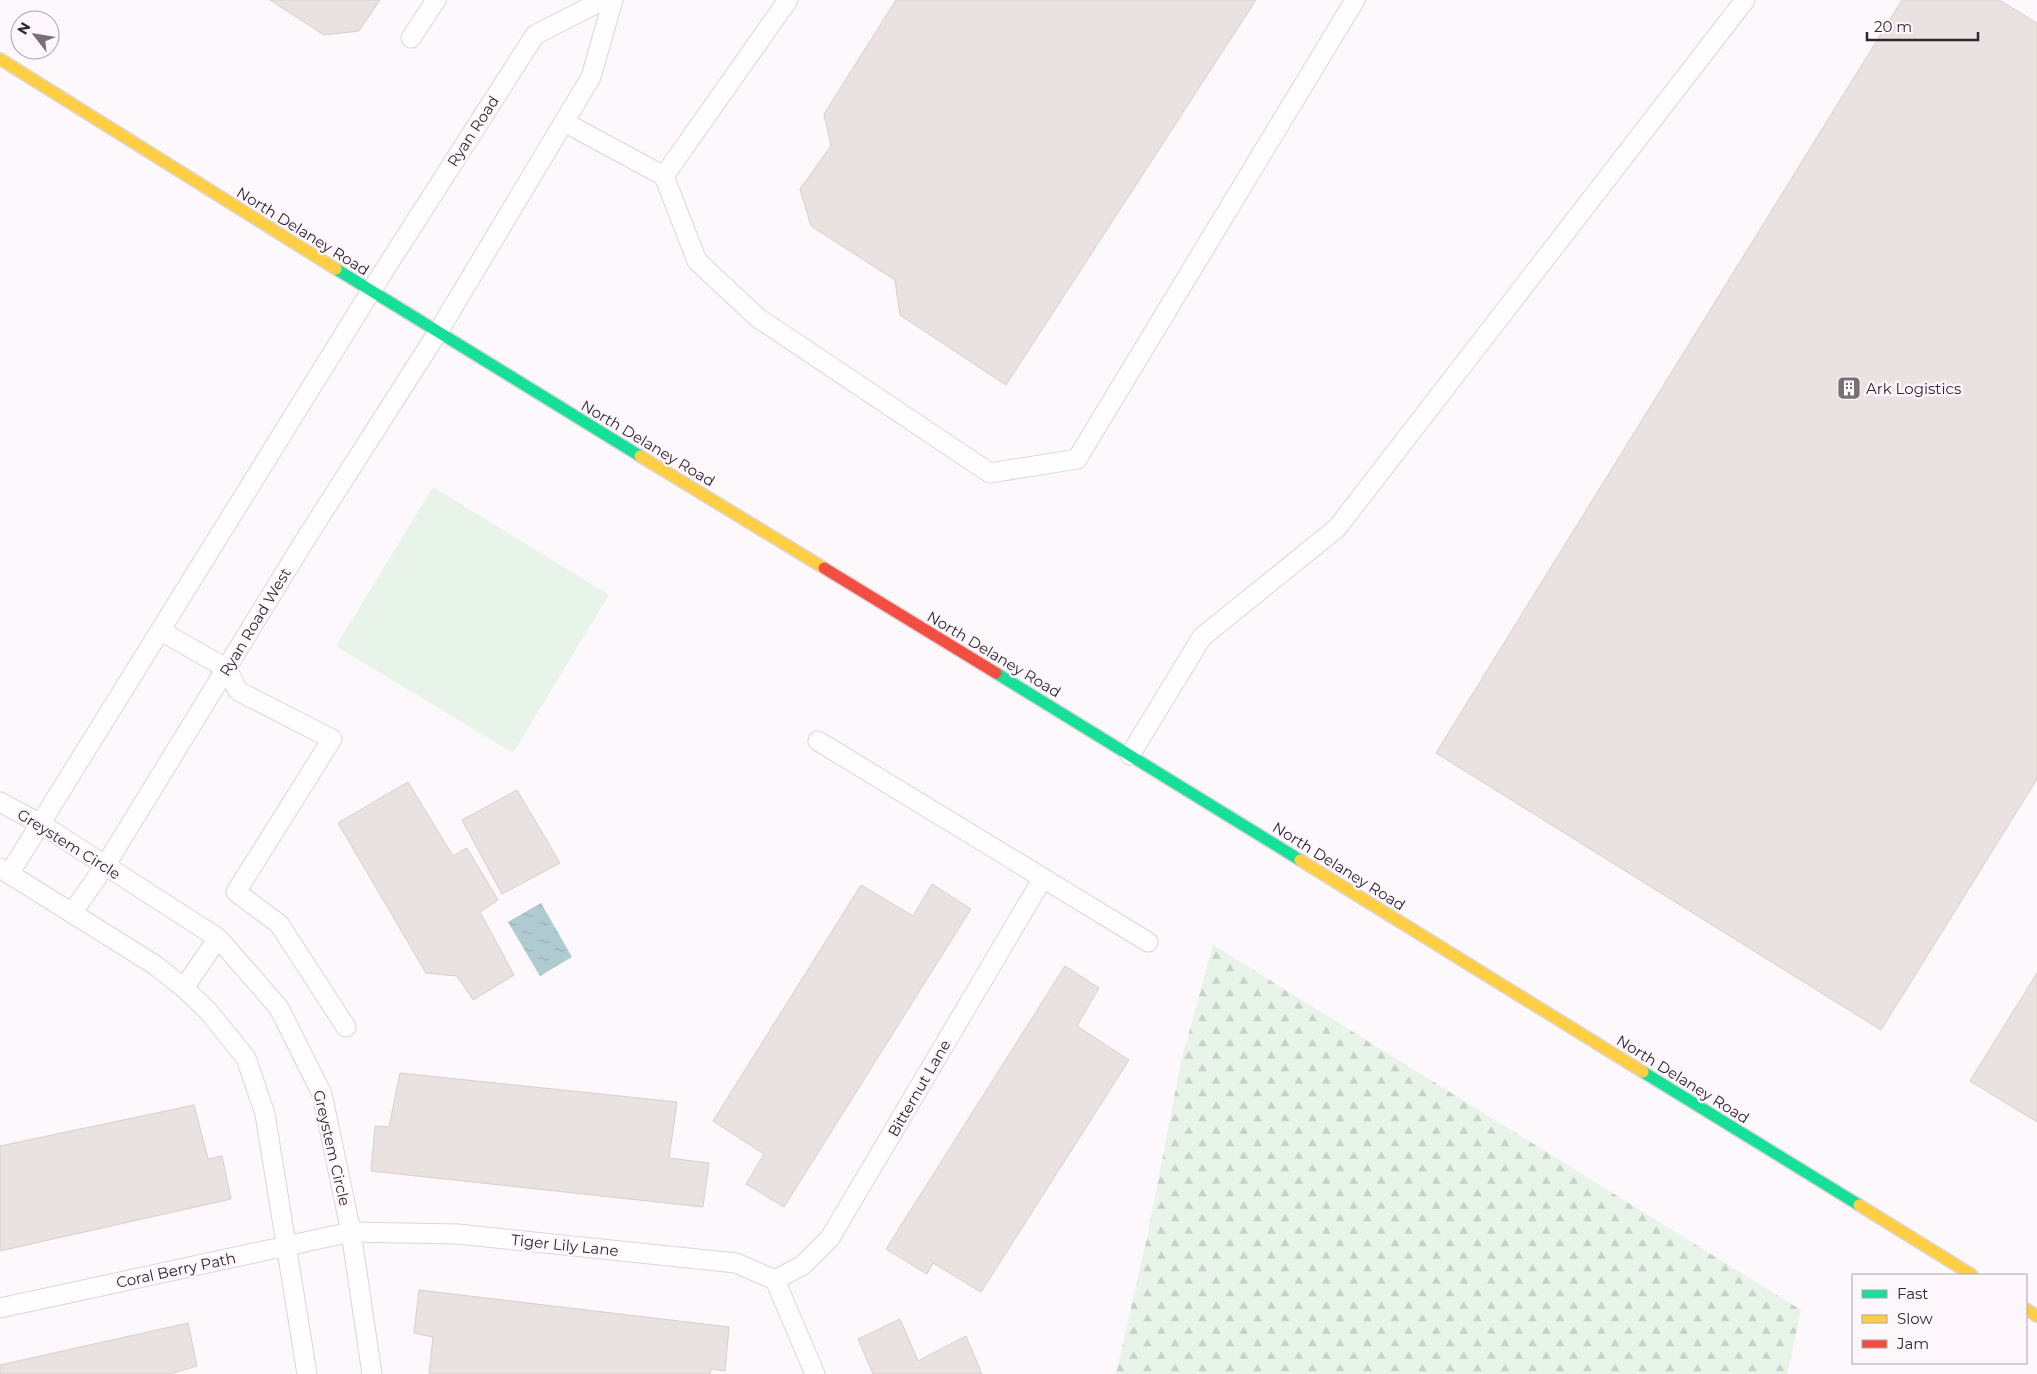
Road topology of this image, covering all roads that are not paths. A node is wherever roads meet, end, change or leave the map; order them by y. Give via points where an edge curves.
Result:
1 (436, 0) edge
2 (603, 0) edge
3 (612, 0) edge
4 (788, 0) edge
5 (1355, 0) edge
6 (1745, 0) edge
7 (411, 38) dead end
8 (0, 59) edge
9 (564, 122) junction
10 (664, 176) junction
11 (371, 291) junction
12 (438, 332) junction
13 (161, 631) junction
14 (227, 669) junction
15 (818, 741) dead end
16 (1130, 755) junction
17 (0, 802) edge
18 (41, 824) junction
19 (105, 866) junction
20 (5, 871) edge
21 (1043, 878) junction
22 (72, 913) junction
23 (218, 938) junction
24 (1148, 942) dead end
25 (184, 988) junction
26 (346, 1027) dead end
27 (351, 1232) junction
28 (286, 1246) junction
29 (1970, 1274) edge
30 (775, 1280) junction
31 (0, 1308) edge
32 (307, 1374) edge
33 (372, 1374) edge
34 (815, 1374) edge

1 - 7 lane
2 - 11 lane, Ryan Road via 534,35
3 - 9 lane via 591,77
4 - 10 lane
5 - 10 lane via 1078,459 990,473 758,318 697,261
6 - 16 lane via 1337,528 1202,637
8 - 11 street, North Delaney Road
9 - 10 lane
9 - 12 lane
11 - 12 street, North Delaney Road
11 - 13 lane
12 - 14 lane, Ryan Road West
12 - 16 street, North Delaney Road
13 - 14 lane
13 - 18 lane
14 - 19 lane, Ryan Road West
14 - 26 lane via 238,691 332,739 236,892 279,924
15 - 21 lane
16 - 29 street, North Delaney Road
17 - 18 lane, Greystem Circle
18 - 19 lane, Greystem Circle
18 - 20 lane
19 - 22 lane, Ryan Road West
19 - 23 lane, Greystem Circle
20 - 22 lane
21 - 24 lane
21 - 30 lane, Bitternut Lane via 830,1238 803,1265
22 - 25 lane via 155,965
23 - 25 lane
23 - 27 lane, Greystem Circle via 279,1008 322,1094
25 - 28 lane via 246,1058 265,1114
27 - 28 lane, Coral Berry Path
27 - 30 lane, Tiger Lily Lane via 457,1234 736,1263
27 - 33 lane, Greystem Circle
28 - 31 lane, Coral Berry Path
28 - 32 lane
30 - 34 lane

